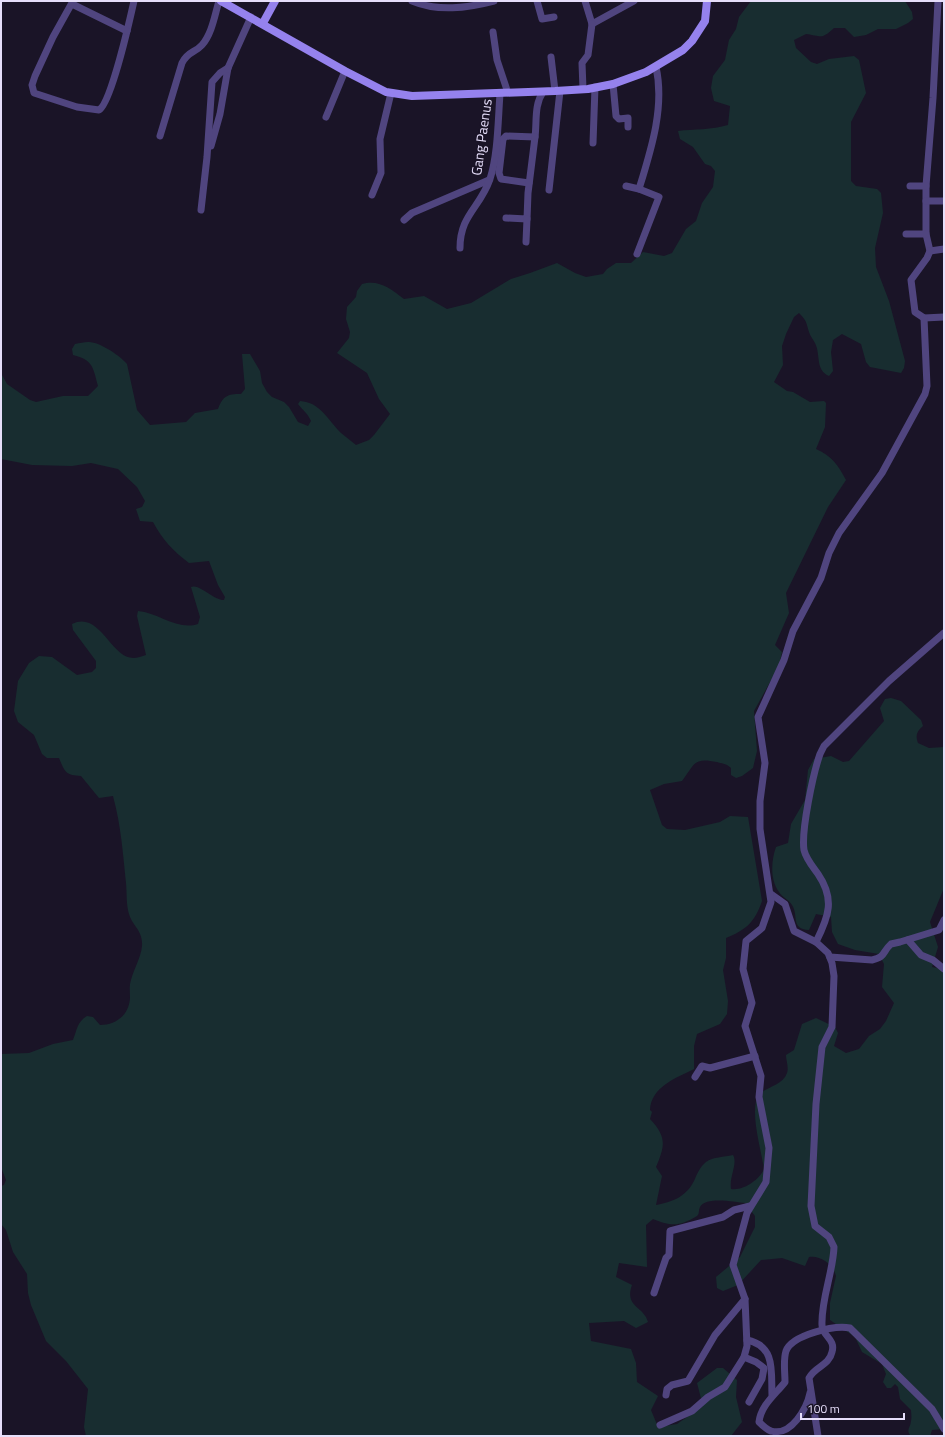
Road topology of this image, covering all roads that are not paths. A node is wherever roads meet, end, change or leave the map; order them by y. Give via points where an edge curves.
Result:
1 (134, 1) edge
2 (220, 1) edge
3 (275, 1) edge
4 (412, 1) edge
5 (492, 1) edge
6 (537, 1) edge
7 (585, 1) edge
8 (634, 1) edge
9 (707, 1) edge
10 (938, 1) edge
11 (72, 3) edge
12 (251, 17) junction
13 (554, 17) dead end
14 (263, 24) junction
15 (592, 24) junction
16 (127, 31) junction
17 (493, 32) dead end
18 (551, 57) dead end
19 (656, 67) junction
20 (228, 68) junction
21 (345, 71) junction
22 (613, 84) junction
23 (595, 87) junction
24 (583, 89) junction
25 (557, 91) junction
26 (543, 92) junction
27 (391, 93) junction
28 (504, 94) junction
29 (326, 118) dead end
30 (628, 127) dead end
31 (160, 136) dead end
32 (535, 137) junction
33 (593, 143) dead end
34 (207, 157) junction
35 (489, 180) junction
36 (529, 183) junction
37 (626, 186) dead end
38 (910, 186) dead end
39 (926, 186) junction
40 (549, 190) dead end
41 (635, 191) junction
42 (372, 195) dead end
43 (926, 201) junction
44 (944, 201) edge
45 (201, 210) dead end
46 (506, 218) dead end
47 (527, 219) junction
48 (404, 220) dead end
49 (906, 234) dead end
50 (926, 234) junction
51 (526, 242) dead end
52 (460, 248) dead end
53 (944, 249) edge
54 (930, 251) junction
55 (637, 254) dead end
56 (944, 317) edge
57 (924, 318) junction
58 (944, 633) edge
59 (771, 894) junction
60 (944, 920) edge
61 (908, 940) junction
62 (816, 942) junction
63 (830, 957) junction
64 (944, 969) edge
65 (755, 1056) junction
66 (696, 1077) dead end
67 (750, 1206) junction
68 (654, 1293) dead end
69 (745, 1299) junction
70 (822, 1329) junction
71 (747, 1340) junction
72 (744, 1357) junction
73 (811, 1391) junction
74 (666, 1395) dead end
75 (772, 1395) junction
76 (749, 1402) dead end
77 (660, 1425) dead end
78 (944, 1429) edge
79 (818, 1436) edge

1 - 16 street
2 - 12 main road
2 - 31 street via 205,41 187,55 182,63
3 - 14 main road
4 - 5 street via 442,9
6 - 13 street via 542,19
7 - 15 street
8 - 15 street
9 - 19 main road via 705,21 692,41
10 - 39 street
11 - 16 street
11 - 16 street via 35,76 32,84 34,93 77,107 99,110 102,108 115,75
12 - 14 main road
12 - 20 street
14 - 21 main road
15 - 24 street via 588,55 582,63
17 - 28 street
18 - 25 street
19 - 22 main road
19 - 41 street via 660,87 659,108
20 - 34 street via 220,114
20 - 34 street via 212,82
21 - 27 main road
21 - 29 street
22 - 23 main road
22 - 30 street via 616,116 619,119 628,118
23 - 24 main road
23 - 33 street
24 - 25 main road
25 - 26 main road
25 - 40 street
26 - 28 main road
26 - 32 street via 538,99
27 - 28 main road via 412,96
27 - 42 street via 380,139 381,173
28 - 35 street, Gang Paenus
32 - 36 street
32 - 36 street via 506,136 503,139 499,173 501,179
34 - 45 street
35 - 48 street via 412,213
35 - 52 street, Gang Paenus via 482,197 462,226
36 - 47 street
37 - 41 street
38 - 39 street
39 - 43 street
41 - 55 street via 659,197
43 - 44 street
43 - 50 street
46 - 47 street
47 - 51 street
49 - 50 street
50 - 54 street
53 - 54 street
54 - 57 street via 911,280 915,312
56 - 57 street
57 - 59 street via 927,386 925,394 882,473 829,553 821,578 793,631 784,660 758,717 765,762 760,801 760,829
58 - 62 street via 889,681 824,746 820,754 804,834 806,856 825,885 829,896 828,911
59 - 62 street via 785,904 794,931
59 - 65 street via 770,906 762,928 748,938 744,948 743,972 752,1003 745,1026
60 - 61 street via 939,930
61 - 63 street via 891,944 883,956 872,960
61 - 64 street via 921,955
62 - 63 street
63 - 70 street via 835,987 830,1034 822,1047 816,1104 811,1206 815,1226 829,1237 834,1247
65 - 66 street via 710,1068 702,1066
65 - 67 street via 761,1076 759,1097 769,1148 766,1182
67 - 68 street via 734,1210 723,1217 670,1231 668,1257
67 - 69 street via 733,1265
69 - 71 street
69 - 74 street via 716,1335 688,1381 672,1385 667,1389
70 - 73 street via 831,1341 833,1351 828,1362 813,1370 809,1378
70 - 75 street via 789,1345 786,1352 785,1382
70 - 78 street via 850,1328 932,1409
71 - 72 street
71 - 75 street via 756,1342 768,1353 771,1363
72 - 76 street via 764,1368 762,1379
72 - 77 street via 725,1387 692,1411
73 - 75 street via 794,1425 772,1432 759,1422
73 - 79 street

